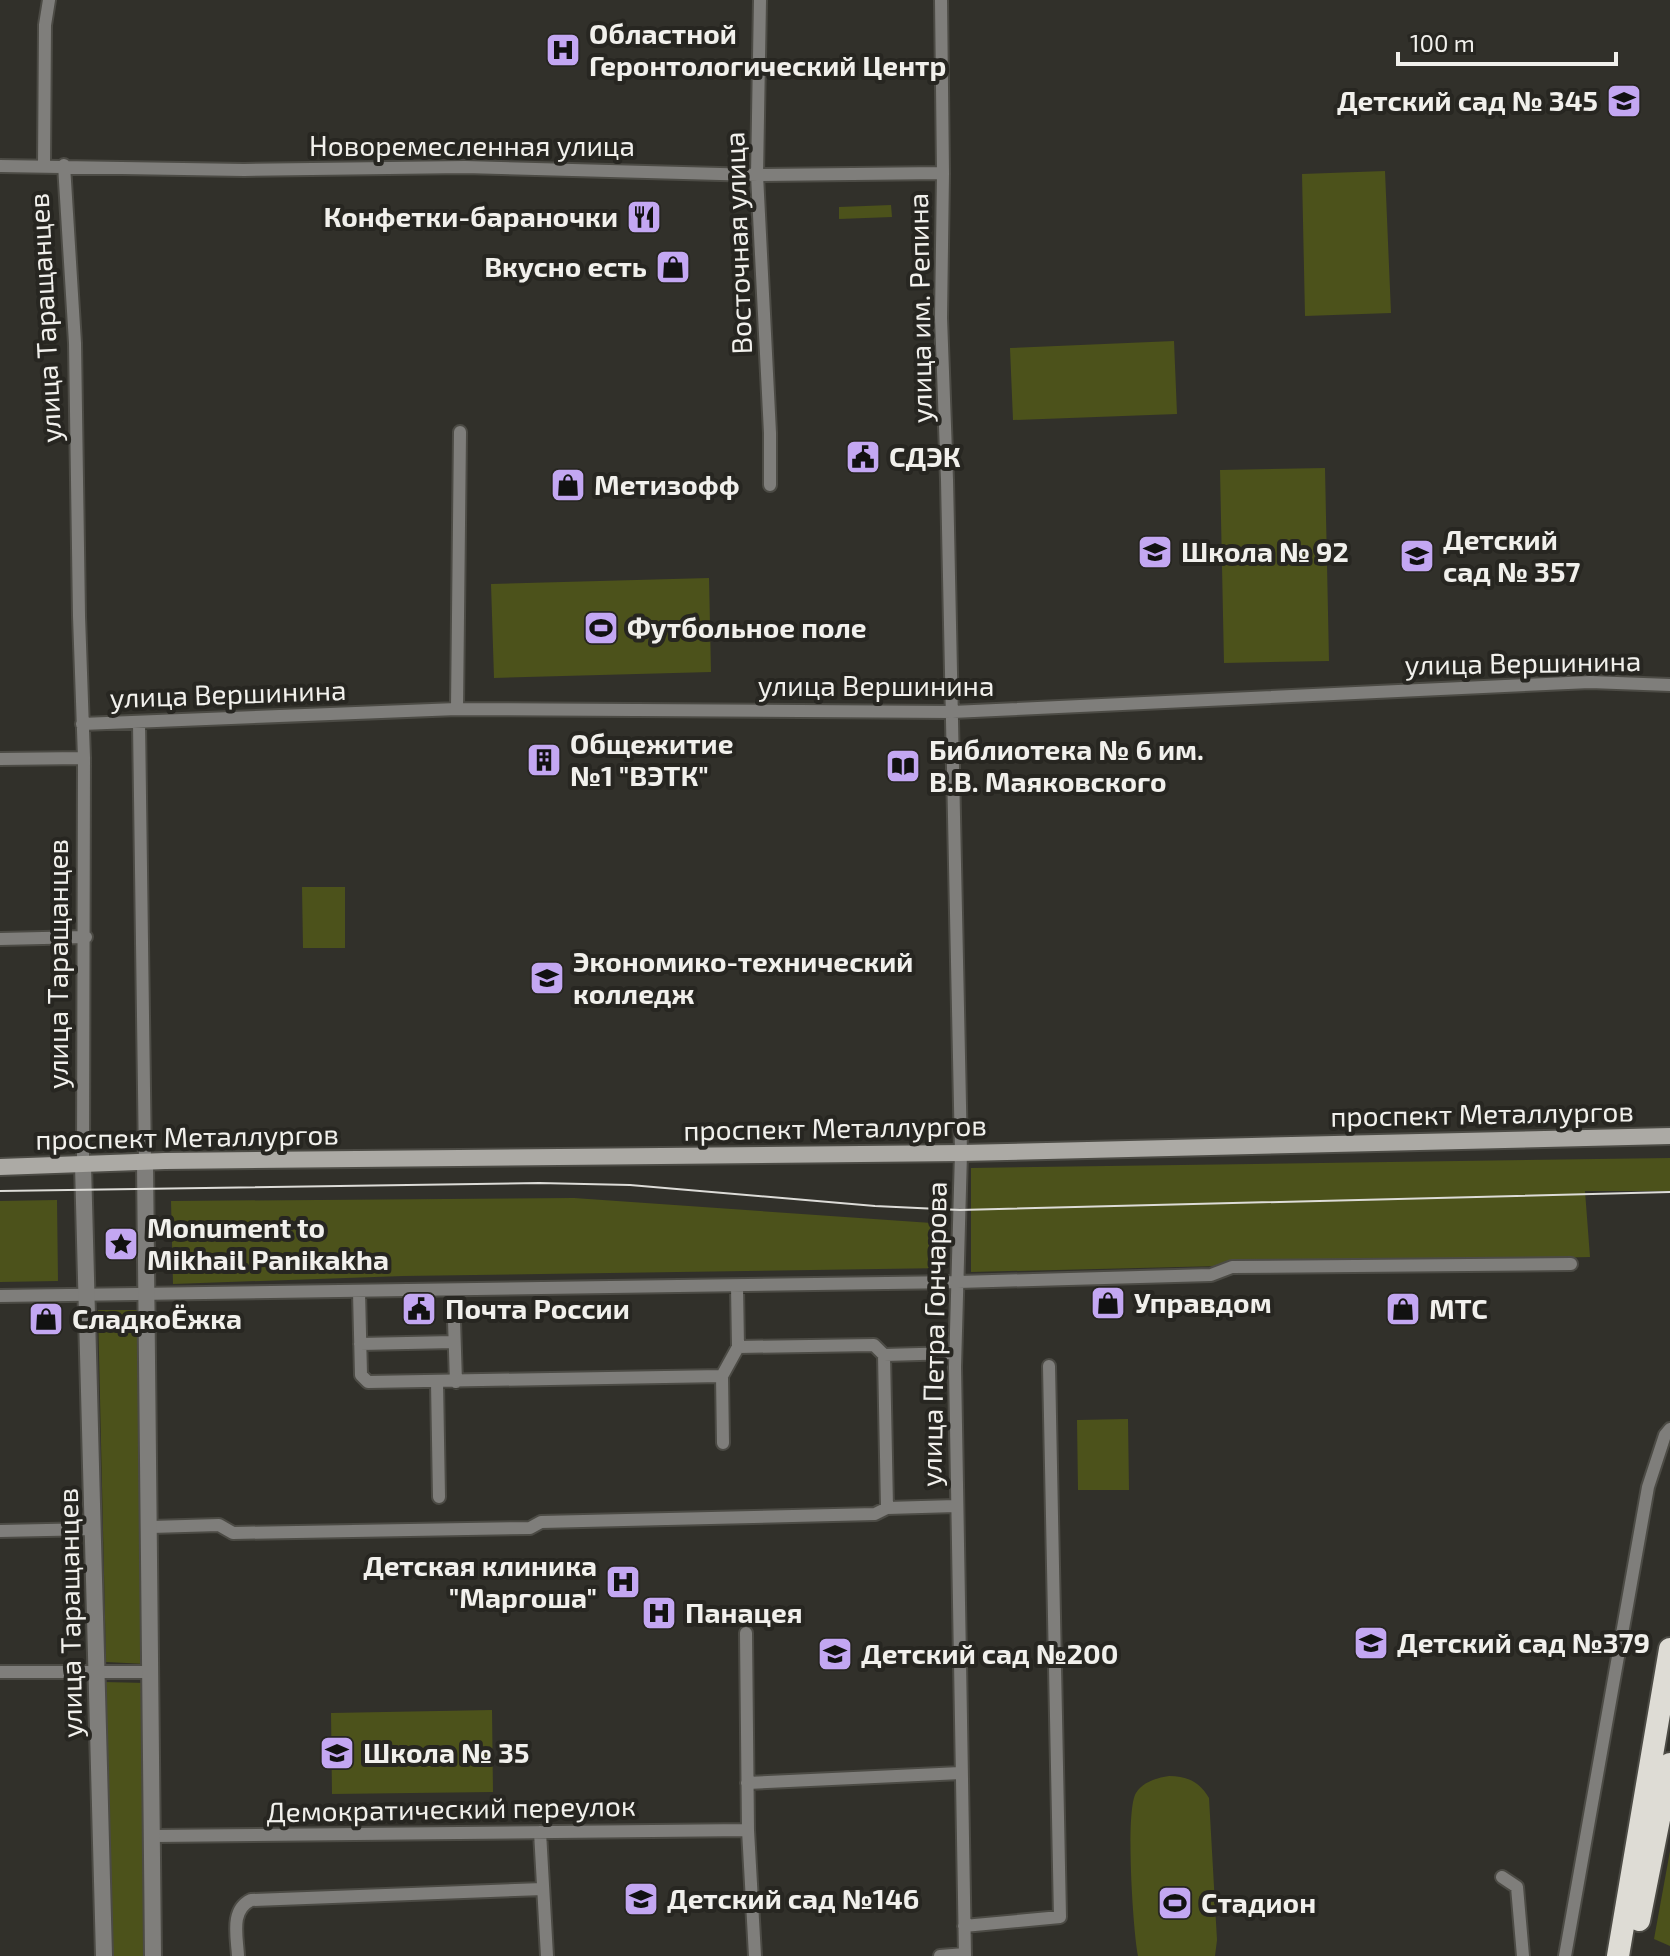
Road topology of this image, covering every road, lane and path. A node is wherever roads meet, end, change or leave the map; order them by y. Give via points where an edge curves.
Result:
1 (49, 0) edge
2 (760, 0) edge
3 (941, 0) edge
4 (44, 165) junction
5 (64, 165) junction
6 (0, 166) edge
7 (943, 173) junction
8 (757, 175) junction
9 (460, 432) dead end
10 (770, 485) dead end
11 (1670, 685) edge
12 (457, 709) junction
13 (952, 712) junction
14 (139, 723) junction
15 (82, 724) junction
16 (84, 758) junction
17 (0, 759) edge
18 (86, 937) junction
19 (0, 939) edge
20 (1670, 1136) edge
21 (961, 1153) junction
22 (145, 1162) junction
23 (83, 1165) junction
24 (0, 1167) edge
25 (1571, 1264) dead end
26 (958, 1282) junction
27 (737, 1286) junction
28 (453, 1290) junction
29 (359, 1292) junction
30 (88, 1295) junction
31 (148, 1295) junction
32 (0, 1296) edge
33 (454, 1342) junction
34 (360, 1344) junction
35 (738, 1347) junction
36 (955, 1353) junction
37 (884, 1355) junction
38 (1049, 1366) dead end
39 (722, 1376) junction
40 (437, 1382) junction
41 (456, 1382) junction
42 (1670, 1429) edge
43 (723, 1443) dead end
44 (439, 1497) dead end
45 (956, 1506) junction
46 (887, 1508) junction
47 (151, 1527) junction
48 (94, 1529) junction
49 (0, 1531) edge
50 (746, 1633) dead end
51 (1670, 1649) edge
52 (98, 1670) junction
53 (0, 1672) edge
54 (151, 1672) junction
55 (1670, 1764) edge
56 (961, 1773) junction
57 (747, 1783) junction
58 (748, 1830) junction
59 (540, 1832) junction
60 (154, 1836) junction
61 (1502, 1877) dead end
62 (543, 1889) junction
63 (964, 1926) junction
64 (965, 1955) edge
65 (104, 1956) edge
66 (153, 1956) edge
67 (238, 1956) edge
68 (547, 1956) edge
69 (755, 1956) edge
70 (940, 1956) edge
71 (1523, 1956) edge
72 (1565, 1956) edge
73 (1618, 1956) edge
74 (1632, 1956) edge

1 - 4 street
2 - 8 street, Восточная улица
3 - 7 street, улица им. Репина
4 - 5 street, Новоремесленная улица
4 - 6 street, Новоремесленная улица
5 - 8 street, Новоремесленная улица
5 - 15 street, улица Таращанцев via 75,343
7 - 8 street, Новоремесленная улица
7 - 13 street, улица им. Репина via 941,318
8 - 10 street, Восточная улица
9 - 12 street
11 - 13 street, улица Вершинина via 1574,682
12 - 13 street, улица Вершинина
12 - 14 street, улица Вершинина
13 - 21 street, улица Петра Гончарова
14 - 15 street, улица Вершинина
14 - 22 street
15 - 16 street, улица Таращанцев
16 - 17 street
16 - 18 street, улица Таращанцев
18 - 19 street
18 - 23 street, улица Таращанцев
20 - 21 main road, проспект Металлургов
21 - 22 main road, проспект Металлургов
21 - 26 street, улица Петра Гончарова
22 - 23 main road, проспект Металлургов
22 - 31 street
23 - 24 main road, проспект Металлургов
23 - 30 street, улица Таращанцев
25 - 26 street via 1232,1267 1211,1275
26 - 27 street
26 - 36 street, улица Петра Гончарова
27 - 28 street
27 - 35 street
28 - 29 street
28 - 33 street
29 - 31 street
29 - 34 street
30 - 31 street
30 - 32 street
30 - 48 street, улица Таращанцев
31 - 47 street
33 - 34 street
33 - 41 street
34 - 40 street via 361,1375 368,1382
35 - 37 street via 874,1345
35 - 39 street
36 - 37 street
36 - 45 street, улица Петра Гончарова
37 - 46 street
38 - 63 street via 1060,1917
39 - 41 street
39 - 43 street
40 - 41 street
40 - 44 street
42 - 72 street via 1648,1487
45 - 46 street
45 - 56 street, улица Петра Гончарова
46 - 47 street via 875,1514 541,1522 530,1528 233,1533 219,1525
47 - 54 street
48 - 49 street
48 - 52 street, улица Таращанцев
50 - 57 street
51 - 73 highway
52 - 53 street
52 - 54 street
52 - 65 street, улица Таращанцев
54 - 60 street
55 - 74 highway
56 - 57 street
56 - 63 street, улица Петра Гончарова
57 - 58 street
58 - 59 street, Демократический переулок
58 - 69 street
59 - 60 street, Демократический переулок
59 - 62 street
60 - 66 street
61 - 71 street via 1517,1887
62 - 67 street via 251,1900 237,1913
62 - 68 street
63 - 64 street, улица Петра Гончарова
64 - 70 street

